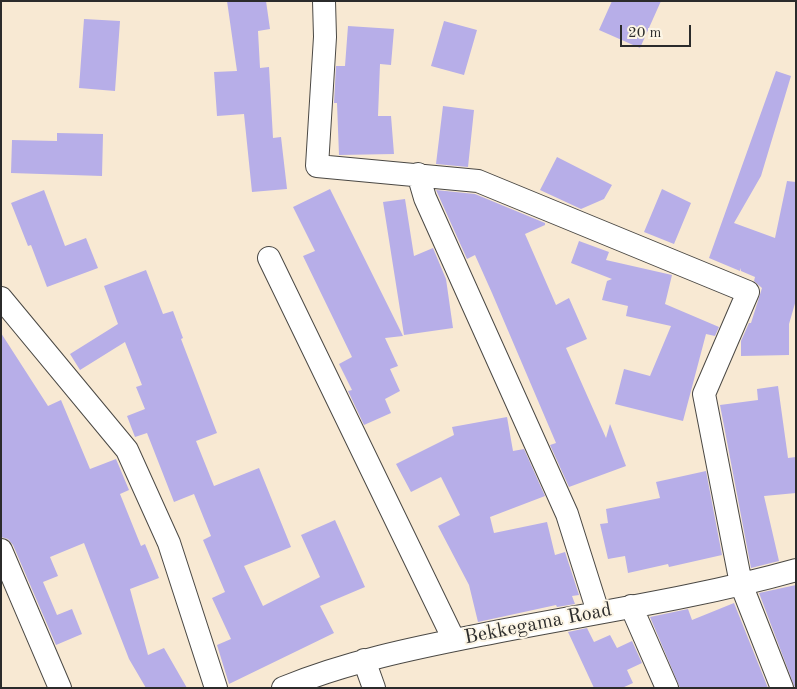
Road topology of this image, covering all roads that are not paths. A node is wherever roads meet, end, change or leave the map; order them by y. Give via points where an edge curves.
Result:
1 (324, 1) edge
2 (418, 174) junction
3 (269, 258) dead end
4 (1, 298) edge
5 (1, 550) edge
6 (796, 570) edge
7 (741, 584) junction
8 (631, 606) junction
9 (598, 612) junction
10 (454, 640) junction
11 (364, 660) junction
12 (60, 688) edge
13 (216, 688) edge
14 (283, 688) edge
15 (374, 688) edge
16 (667, 688) edge
17 (782, 688) edge

1 - 2 street via 325,37 317,166
2 - 7 street via 478,181 748,292 704,394
2 - 9 street via 425,198 567,514
3 - 10 street
4 - 13 street via 127,450 169,543
5 - 12 street
6 - 7 street, Bekkegama Road
7 - 8 street, Bekkegama Road
7 - 17 street
8 - 9 street, Bekkegama Road
8 - 16 street
9 - 10 street, Bekkegama Road
10 - 11 street, Bekkegama Road
11 - 14 street, Bekkegama Road
11 - 15 street

